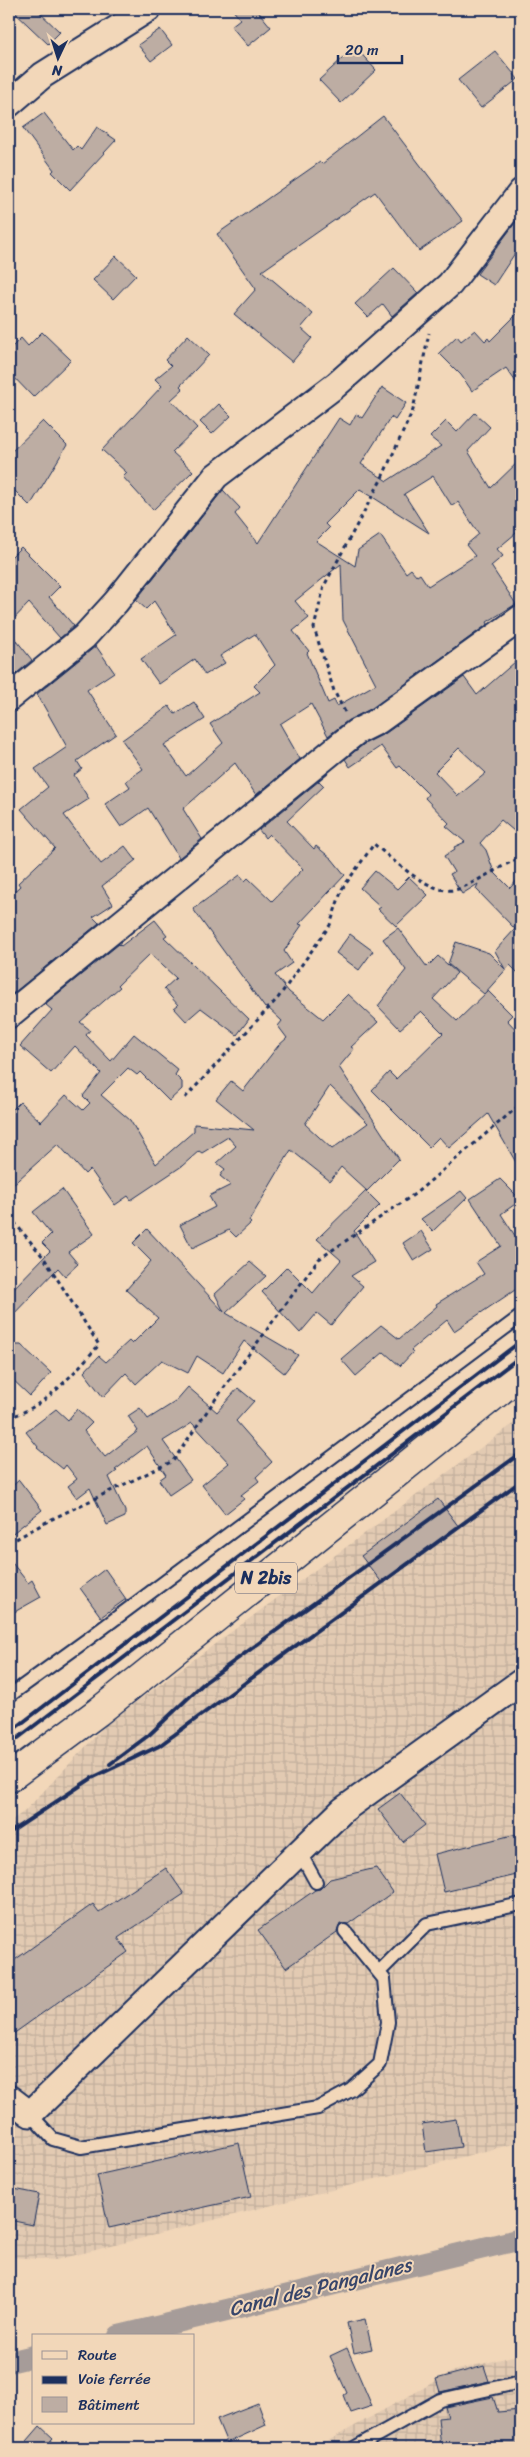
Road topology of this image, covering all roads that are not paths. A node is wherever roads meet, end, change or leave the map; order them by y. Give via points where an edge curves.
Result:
1 (148, 9) edge
2 (9, 104) edge
3 (520, 198) edge
4 (519, 624) edge
5 (9, 698) edge
6 (9, 1015) edge
7 (521, 1316) edge
8 (521, 1374) edge
9 (521, 1682) edge
10 (9, 1696) edge
11 (9, 1778) edge
12 (300, 1853) junction
13 (316, 1882) dead end
14 (521, 1904) edge
15 (345, 1931) dead end
16 (379, 1972) junction
17 (9, 2098) edge
18 (30, 2114) junction
19 (521, 2382) edge
20 (354, 2448) edge

1 - 2 street via 43,75
3 - 5 street via 450,284 336,385 216,476 116,602 84,637
4 - 6 street via 378,721 356,732
7 - 10 lane
8 - 11 main road, N 2bis via 98,1712
9 - 12 street via 343,1810
12 - 13 lane
12 - 18 street
14 - 16 lane via 427,1924
15 - 16 lane
16 - 18 lane via 384,1979 388,2022 380,2064 351,2090 318,2108 81,2147 53,2139
17 - 18 street
19 - 20 lane via 440,2400

